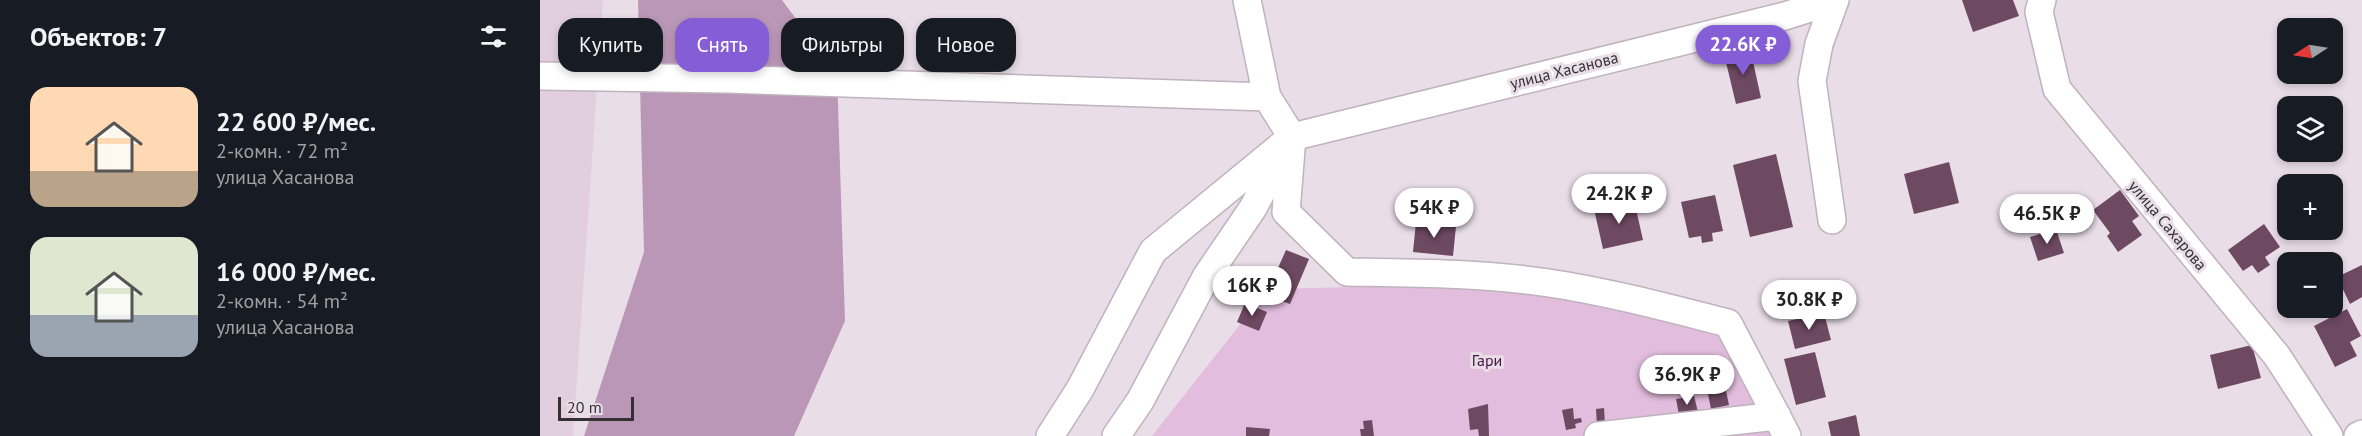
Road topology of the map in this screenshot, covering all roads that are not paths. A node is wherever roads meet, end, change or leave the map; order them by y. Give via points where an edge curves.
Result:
1 (1247, 0) edge
2 (1835, 0) edge
3 (2042, 0) edge
4 (1783, 8) edge
5 (540, 76) edge
6 (1268, 97) junction
7 (1292, 136) junction
8 (1832, 220) dead end
9 (1782, 426) edge
10 (2362, 434) edge
11 (1050, 436) edge
12 (1116, 436) edge
13 (1598, 436) edge
14 (2329, 436) edge
15 (2358, 436) edge

1 - 6 street
2 - 4 street, улица Хасанова
2 - 8 street via 1819,44 1812,81
3 - 14 street, улица Сахарова via 2039,12 2057,89 2277,356
4 - 7 street, улица Хасанова
5 - 6 street
6 - 7 street
7 - 9 street via 1286,213 1347,272 1461,274 1546,282 1615,294 1728,323
7 - 11 street via 1154,251 1080,389
7 - 12 street
9 - 13 street
10 - 15 street

